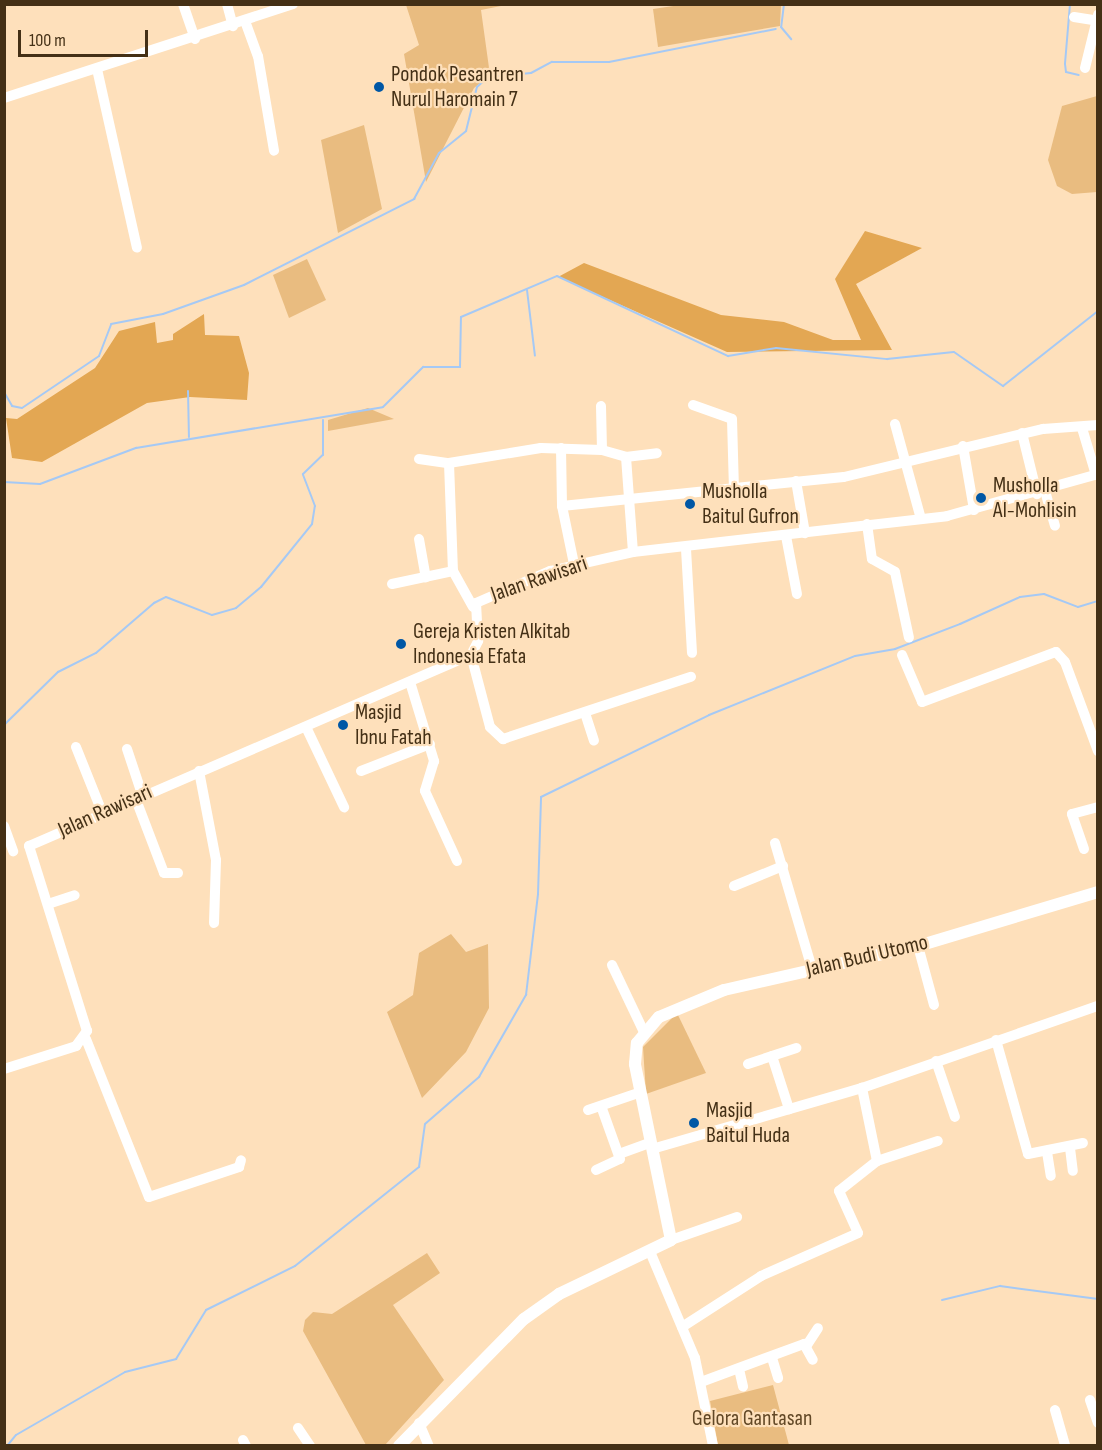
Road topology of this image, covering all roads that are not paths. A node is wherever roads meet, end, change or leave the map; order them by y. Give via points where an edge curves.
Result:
1 (183, 4) edge
2 (227, 4) edge
3 (293, 4) edge
4 (262, 10) edge
5 (1074, 18) dead end
6 (1097, 19) edge
7 (245, 21) junction
8 (233, 26) junction
9 (195, 39) junction
10 (1084, 68) dead end
11 (97, 69) junction
12 (4, 98) edge
13 (273, 152) dead end
14 (137, 248) dead end
15 (693, 405) dead end
16 (601, 406) dead end
17 (895, 423) dead end
18 (1098, 425) edge
19 (1083, 428) junction
20 (1022, 434) junction
21 (963, 446) junction
22 (561, 448) junction
23 (602, 450) junction
24 (657, 453) dead end
25 (626, 457) junction
26 (419, 459) dead end
27 (907, 462) junction
28 (449, 463) junction
29 (1097, 475) edge
30 (796, 481) junction
31 (734, 490) junction
32 (1041, 493) junction
33 (628, 503) junction
34 (562, 506) junction
35 (974, 510) junction
36 (921, 519) junction
37 (867, 524) junction
38 (1055, 526) dead end
39 (805, 533) junction
40 (786, 536) junction
41 (419, 539) dead end
42 (686, 549) junction
43 (633, 552) junction
44 (574, 564) junction
45 (453, 571) junction
46 (426, 576) junction
47 (392, 584) dead end
48 (797, 594) dead end
49 (473, 607) junction
50 (909, 638) dead end
51 (692, 653) dead end
52 (471, 655) junction
53 (902, 655) dead end
54 (691, 677) dead end
55 (410, 682) junction
56 (585, 713) junction
57 (306, 727) junction
58 (1094, 730) edge
59 (594, 741) dead end
60 (430, 744) junction
61 (76, 747) dead end
62 (127, 749) dead end
63 (1098, 751) edge
64 (199, 771) junction
65 (361, 771) dead end
66 (138, 795) junction
67 (344, 807) dead end
68 (1098, 807) edge
69 (102, 812) junction
70 (4, 826) edge
71 (775, 843) dead end
72 (29, 846) junction
73 (1084, 849) dead end
74 (9, 852) edge
75 (457, 861) dead end
76 (783, 866) junction
77 (178, 873) dead end
78 (734, 886) dead end
79 (1098, 892) edge
80 (75, 895) dead end
81 (48, 904) junction
82 (214, 923) dead end
83 (918, 946) junction
84 (612, 965) dead end
85 (812, 969) junction
86 (934, 1005) dead end
87 (1098, 1006) edge
88 (644, 1032) junction
89 (86, 1039) junction
90 (996, 1040) junction
91 (796, 1048) dead end
92 (772, 1056) junction
93 (936, 1061) junction
94 (747, 1064) dead end
95 (4, 1070) edge
96 (862, 1088) junction
97 (638, 1093) junction
98 (602, 1106) junction
99 (789, 1109) junction
100 (588, 1110) dead end
101 (955, 1117) dead end
102 (938, 1141) dead end
103 (1083, 1143) dead end
104 (651, 1146) junction
105 (1070, 1148) junction
106 (1047, 1152) junction
107 (619, 1154) junction
108 (241, 1161) dead end
109 (877, 1161) junction
110 (596, 1170) dead end
111 (1073, 1171) dead end
112 (1051, 1176) dead end
113 (737, 1217) dead end
114 (671, 1240) junction
115 (651, 1254) junction
116 (682, 1327) junction
117 (818, 1328) dead end
118 (807, 1345) junction
119 (772, 1358) junction
120 (813, 1360) dead end
121 (739, 1369) junction
122 (778, 1378) dead end
123 (701, 1382) junction
124 (743, 1387) dead end
125 (1090, 1400) dead end
126 (1055, 1410) dead end
127 (1098, 1423) edge
128 (419, 1424) junction
129 (298, 1428) dead end
130 (310, 1446) edge
131 (399, 1446) edge
132 (429, 1446) edge
133 (713, 1446) edge
134 (1065, 1446) edge

1 - 9 street
2 - 8 street
3 - 4 street
4 - 7 street
5 - 6 street
6 - 10 street
7 - 8 street
7 - 13 street via 258,56
8 - 9 street
9 - 11 street
11 - 12 street
11 - 14 street
15 - 31 street via 732,419
16 - 23 street
17 - 27 street
18 - 19 street
19 - 20 street
19 - 29 street
20 - 21 street
20 - 32 street
21 - 27 street
21 - 35 street
22 - 23 street
22 - 28 street
22 - 34 street
23 - 25 street
24 - 25 street
25 - 33 street
26 - 28 street
27 - 30 street
27 - 36 street
28 - 45 street
29 - 32 street, Jalan Rawisari
30 - 31 street
30 - 39 street
31 - 33 street
32 - 35 street, Jalan Rawisari
32 - 38 street
33 - 34 street
33 - 43 street
34 - 44 street
35 - 36 street, Jalan Rawisari
36 - 37 street, Jalan Rawisari
37 - 39 street, Jalan Rawisari
37 - 50 street via 872,559 895,572
39 - 40 street, Jalan Rawisari
40 - 42 street, Jalan Rawisari
40 - 48 street
41 - 46 street
42 - 43 street, Jalan Rawisari
42 - 51 street
43 - 44 street, Jalan Rawisari
44 - 49 street, Jalan Rawisari via 511,586
45 - 46 street
45 - 49 street
46 - 47 street
49 - 52 street, Jalan Rawisari via 478,640
52 - 55 street, Jalan Rawisari
52 - 56 street via 498,738
53 - 58 street via 922,702 1056,652 1065,662
54 - 56 street
55 - 57 street, Jalan Rawisari
55 - 60 street
56 - 59 street
57 - 64 street, Jalan Rawisari
57 - 67 street
58 - 63 street
60 - 65 street
60 - 75 street via 435,767 425,791
61 - 69 street
62 - 66 street
64 - 66 street, Jalan Rawisari
64 - 82 street via 216,860
66 - 69 street, Jalan Rawisari
66 - 77 street via 164,873
68 - 73 street via 1072,814
69 - 72 street, Jalan Rawisari
70 - 74 street
71 - 76 street
72 - 74 street
72 - 81 street, Jalan Rawisari
76 - 78 street
76 - 85 street
79 - 83 street, Jalan Budi Utomo
80 - 81 street
81 - 89 street, Jalan Rawisari
83 - 85 street, Jalan Budi Utomo
83 - 86 street
84 - 88 street
85 - 88 street, Jalan Budi Utomo via 693,999
87 - 90 street
88 - 97 street via 635,1052
89 - 95 street
89 - 108 street, Jalan Rawisari via 149,1197 238,1167
90 - 93 street
90 - 106 street via 1027,1152
91 - 92 street
92 - 94 street
92 - 99 street
93 - 96 street
93 - 101 street
96 - 99 street
96 - 109 street
97 - 98 street
97 - 104 street
98 - 100 street
98 - 107 street
99 - 104 street
102 - 109 street
103 - 105 street
104 - 107 street
104 - 114 street
105 - 106 street
105 - 111 street
106 - 112 street
107 - 110 street via 620,1159
109 - 116 street via 840,1189 858,1233 761,1276
113 - 114 street
114 - 115 street
115 - 116 street
115 - 128 street via 544,1304
116 - 123 street
117 - 118 street
118 - 119 street
118 - 120 street
119 - 121 street
119 - 122 street
121 - 123 street
121 - 124 street
123 - 133 street
125 - 127 street
126 - 134 street
128 - 131 street
128 - 132 street
129 - 130 street

